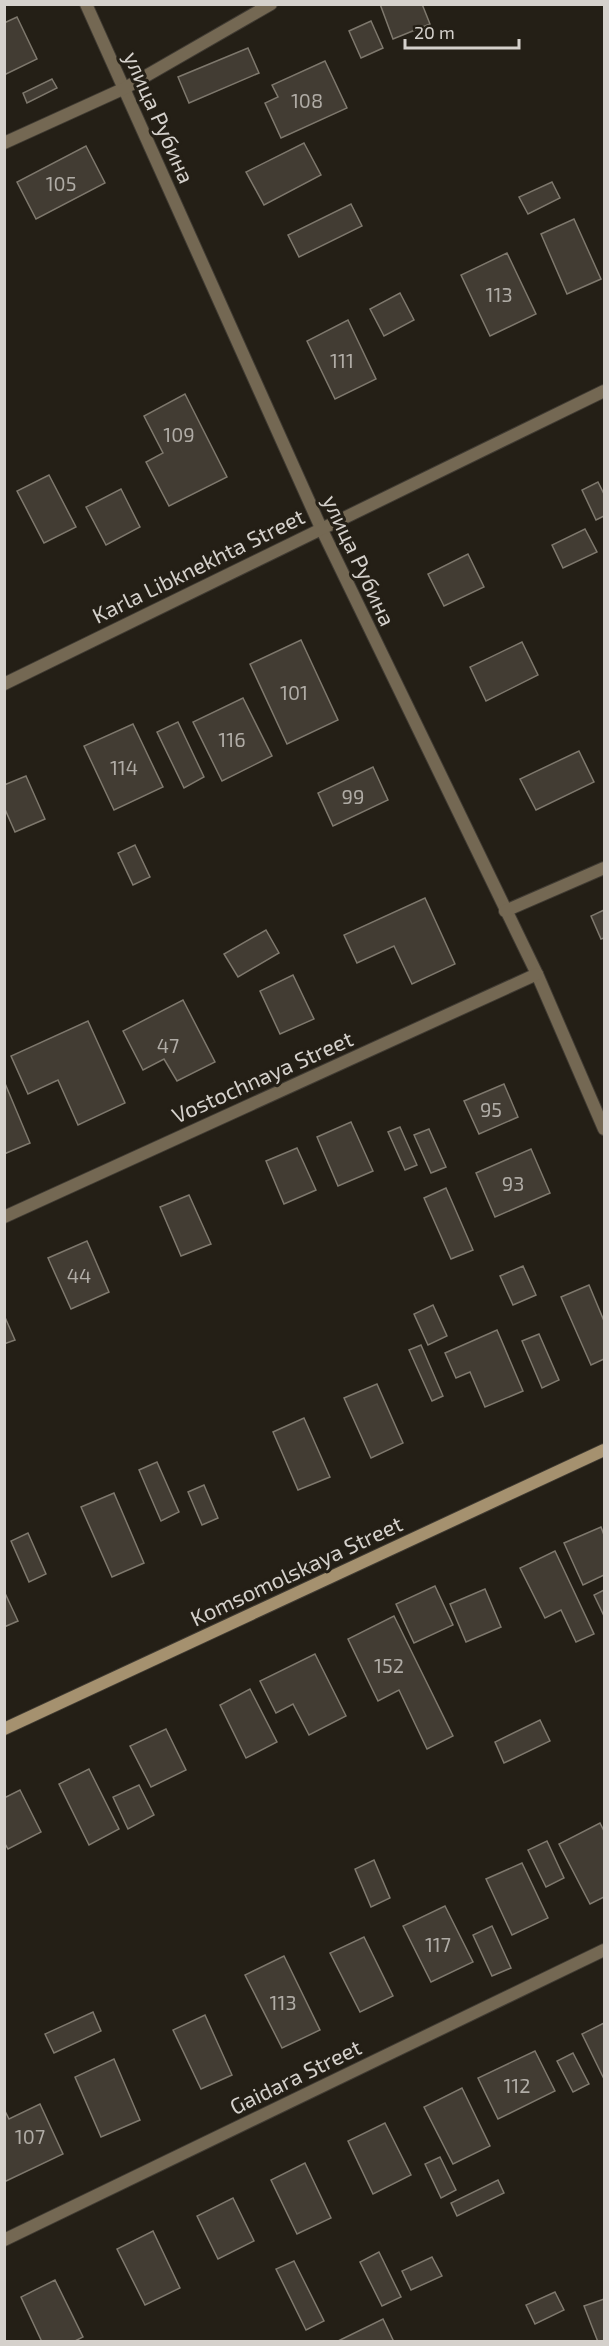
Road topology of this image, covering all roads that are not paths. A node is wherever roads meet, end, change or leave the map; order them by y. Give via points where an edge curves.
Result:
1 (86, 4) edge
2 (271, 4) edge
3 (125, 88) junction
4 (4, 143) edge
5 (604, 391) edge
6 (321, 528) junction
7 (4, 684) edge
8 (604, 868) edge
9 (505, 911) junction
10 (537, 974) junction
11 (604, 1129) edge
12 (4, 1217) edge
13 (604, 1449) edge
14 (4, 1729) edge
15 (604, 1950) edge
16 (4, 2240) edge

1 - 3 street, улица Рубина
2 - 3 street
3 - 4 street
3 - 6 street, улица Рубина
5 - 6 street, Karla Libknekhta Street
6 - 7 street, Karla Libknekhta Street
6 - 9 street, улица Рубина
8 - 9 street
9 - 10 street, улица Рубина
10 - 11 street, улица Рубина
10 - 12 street, Vostochnaya Street
13 - 14 street, Komsomolskaya Street
15 - 16 street, Gaidara Street

